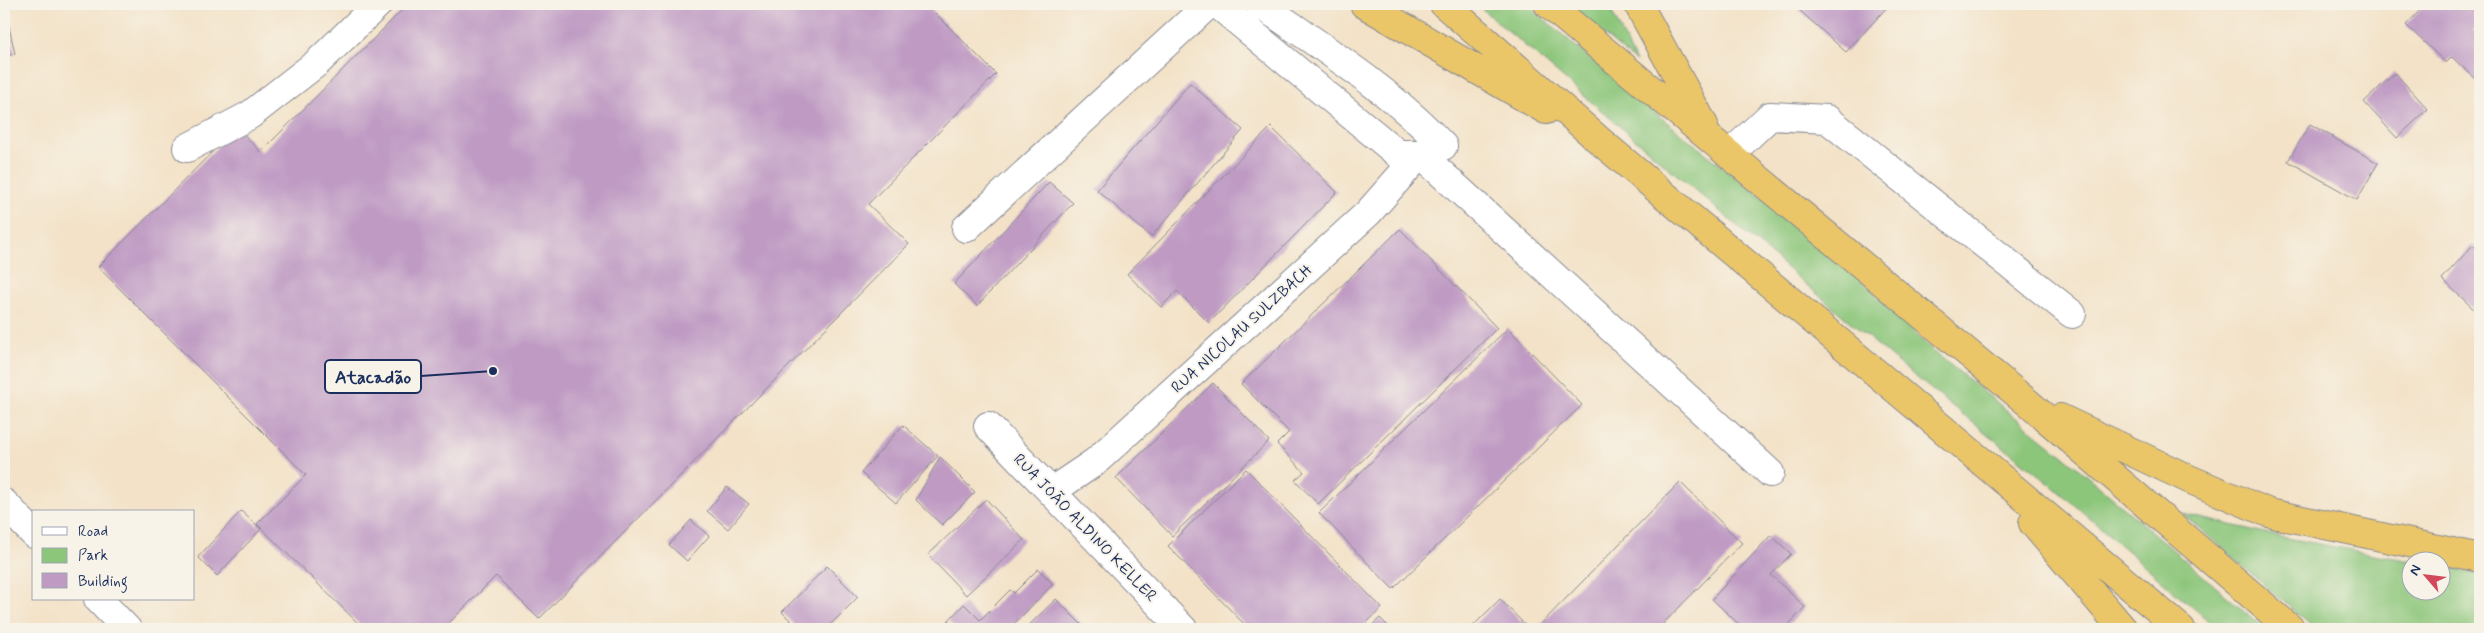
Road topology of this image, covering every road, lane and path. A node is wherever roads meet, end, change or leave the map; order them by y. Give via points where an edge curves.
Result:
1 (378, 4) edge
2 (1209, 4) edge
3 (1217, 4) edge
4 (1260, 4) edge
5 (1364, 4) edge
6 (1444, 4) edge
7 (1548, 4) edge
8 (1638, 4) edge
9 (1600, 142) junction
10 (1720, 146) junction
11 (187, 148) dead end
12 (1409, 154) junction
13 (966, 228) dead end
14 (2072, 314) dead end
15 (2027, 402) junction
16 (988, 426) dead end
17 (1985, 466) junction
18 (1770, 473) dead end
19 (1052, 491) junction
20 (4, 503) edge
21 (32, 532) edge
22 (2480, 558) edge
23 (99, 600) edge
24 (127, 629) edge
25 (1183, 629) edge
26 (2123, 629) edge
27 (2181, 629) edge
28 (2291, 629) edge

1 - 11 street via 318,62 250,115
2 - 13 street
3 - 12 street
4 - 12 street via 1358,74 1425,127 1443,146
5 - 9 highway
6 - 9 highway
7 - 10 highway
8 - 10 highway
9 - 17 highway
10 - 14 street via 1770,116 1827,119
10 - 15 highway
12 - 18 street
12 - 19 street, RUA NICOLAU SULZBACH via 1368,213 1094,462
15 - 22 highway via 2268,513
15 - 28 highway
16 - 19 street, RUA JOÃO ALDINO KELLER
17 - 26 highway
17 - 27 highway
19 - 25 street, RUA JOÃO ALDINO KELLER
20 - 21 street
23 - 24 street

